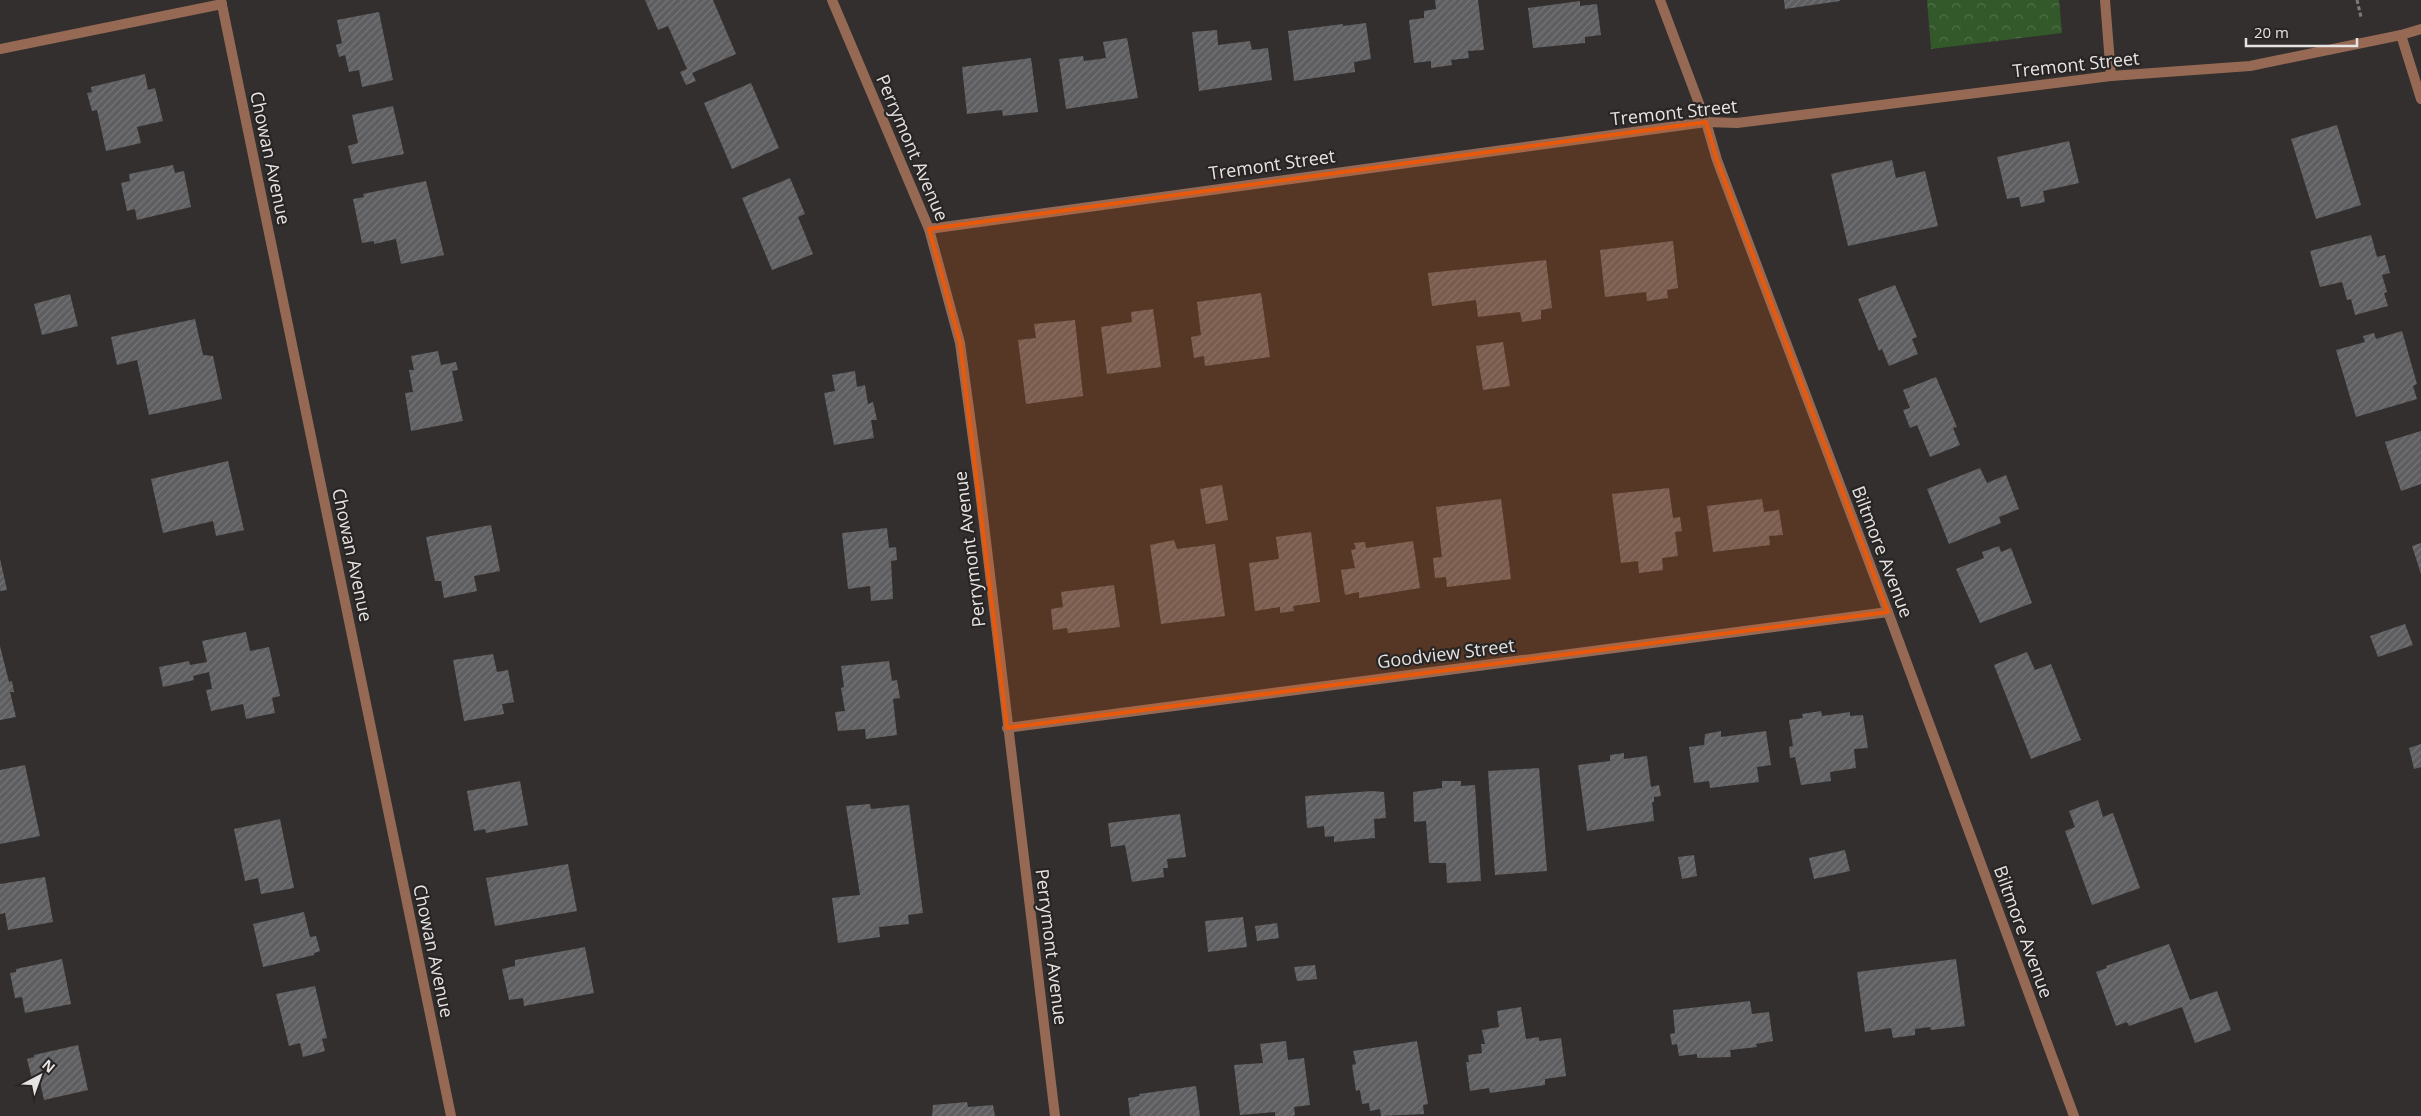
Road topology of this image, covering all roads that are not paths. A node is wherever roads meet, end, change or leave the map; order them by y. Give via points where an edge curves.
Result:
1 (832, 0) edge
2 (1660, 0) edge
3 (2105, 0) edge
4 (222, 2) edge
5 (2421, 28) edge
6 (2401, 35) junction
7 (0, 49) edge
8 (2112, 76) junction
9 (2421, 99) edge
10 (1706, 122) junction
11 (930, 229) junction
12 (1888, 612) junction
13 (1007, 728) junction
14 (450, 1116) edge
15 (1056, 1116) edge
16 (2073, 1116) edge

1 - 11 street, Perrymont Avenue
2 - 10 street, Biltmore Avenue
3 - 8 street
4 - 7 street
4 - 14 street, Chowan Avenue
5 - 6 street, Tremont Street
6 - 8 street, Tremont Street via 2250,66
6 - 9 street
8 - 10 street, Tremont Street via 1736,123
10 - 11 street, Tremont Street
10 - 12 street, Biltmore Avenue via 1720,170
11 - 13 street, Perrymont Avenue via 960,343
12 - 13 street, Goodview Street
12 - 16 street, Biltmore Avenue
13 - 15 street, Perrymont Avenue

